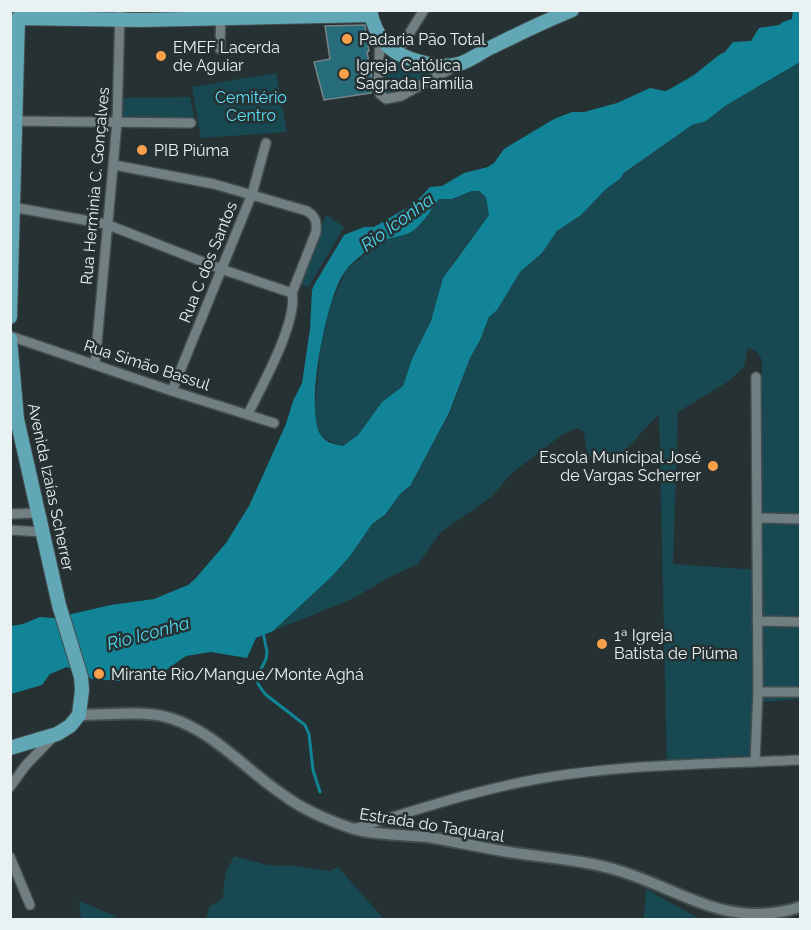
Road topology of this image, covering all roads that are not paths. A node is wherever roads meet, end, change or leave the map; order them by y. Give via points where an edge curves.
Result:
1 (424, 10) edge
2 (572, 10) edge
3 (370, 13) edge
4 (15, 15) edge
5 (120, 15) edge
6 (221, 15) edge
7 (380, 37) junction
8 (220, 49) dead end
9 (397, 53) junction
10 (458, 65) junction
11 (13, 121) edge
12 (117, 122) junction
13 (191, 123) dead end
14 (266, 143) dead end
15 (114, 165) junction
16 (252, 194) junction
17 (12, 207) junction
18 (106, 224) junction
19 (221, 269) junction
20 (292, 293) junction
21 (10, 317) edge
22 (10, 337) edge
23 (95, 364) junction
24 (756, 377) dead end
25 (172, 391) junction
26 (248, 414) junction
27 (14, 418) edge
28 (274, 423) dead end
29 (39, 513) junction
30 (10, 514) edge
31 (757, 518) junction
32 (801, 519) edge
33 (10, 530) edge
34 (42, 532) junction
35 (757, 621) junction
36 (801, 622) edge
37 (758, 692) junction
38 (801, 692) edge
39 (79, 715) junction
40 (57, 734) junction
41 (10, 748) edge
42 (801, 760) edge
43 (755, 762) junction
44 (10, 787) edge
45 (353, 829) junction
46 (10, 857) edge
47 (30, 905) dead end
48 (801, 908) edge

1 - 9 street
2 - 10 main road
3 - 6 main road
3 - 7 main road
4 - 5 main road
4 - 11 main road
5 - 6 main road
5 - 12 street, Rua Herminia C. Gonçalves
6 - 8 street
7 - 9 main road
7 - 10 street via 378,88 386,99 401,96
9 - 10 main road via 429,64
11 - 12 street
11 - 17 main road
12 - 13 street
12 - 15 street, Rua Herminia C. Gonçalves
14 - 16 street, Rua C dos Santos
15 - 16 street
15 - 18 street, Rua Herminia C. Gonçalves
16 - 19 street, Rua C dos Santos
16 - 20 street via 307,211 317,222
17 - 18 street
17 - 21 main road
18 - 19 street
18 - 23 street, Rua Herminia C. Gonçalves
19 - 20 street
19 - 25 street, Rua C dos Santos
20 - 26 street via 290,318
22 - 23 street, Rua Simão Bassul
22 - 27 main road, Avenida Izaías Scherrer
23 - 25 street, Rua Simão Bassul
24 - 31 street
25 - 26 street, Rua Simão Bassul
26 - 28 street, Rua Simão Bassul
27 - 29 main road, Avenida Izaías Scherrer
29 - 30 street
29 - 34 main road, Avenida Izaías Scherrer
31 - 32 street
31 - 35 street
33 - 34 street
34 - 39 main road, Avenida Izaías Scherrer via 81,677
35 - 36 street
35 - 37 street
37 - 38 street
37 - 43 street
39 - 40 main road
39 - 45 street, Estrada do Taquaral via 147,714 187,724 282,795
40 - 41 main road
40 - 44 street
42 - 43 street
43 - 45 street via 673,765 540,778
45 - 48 street, Estrada do Taquaral via 589,862 621,871 710,910 736,916 764,916
46 - 47 street

